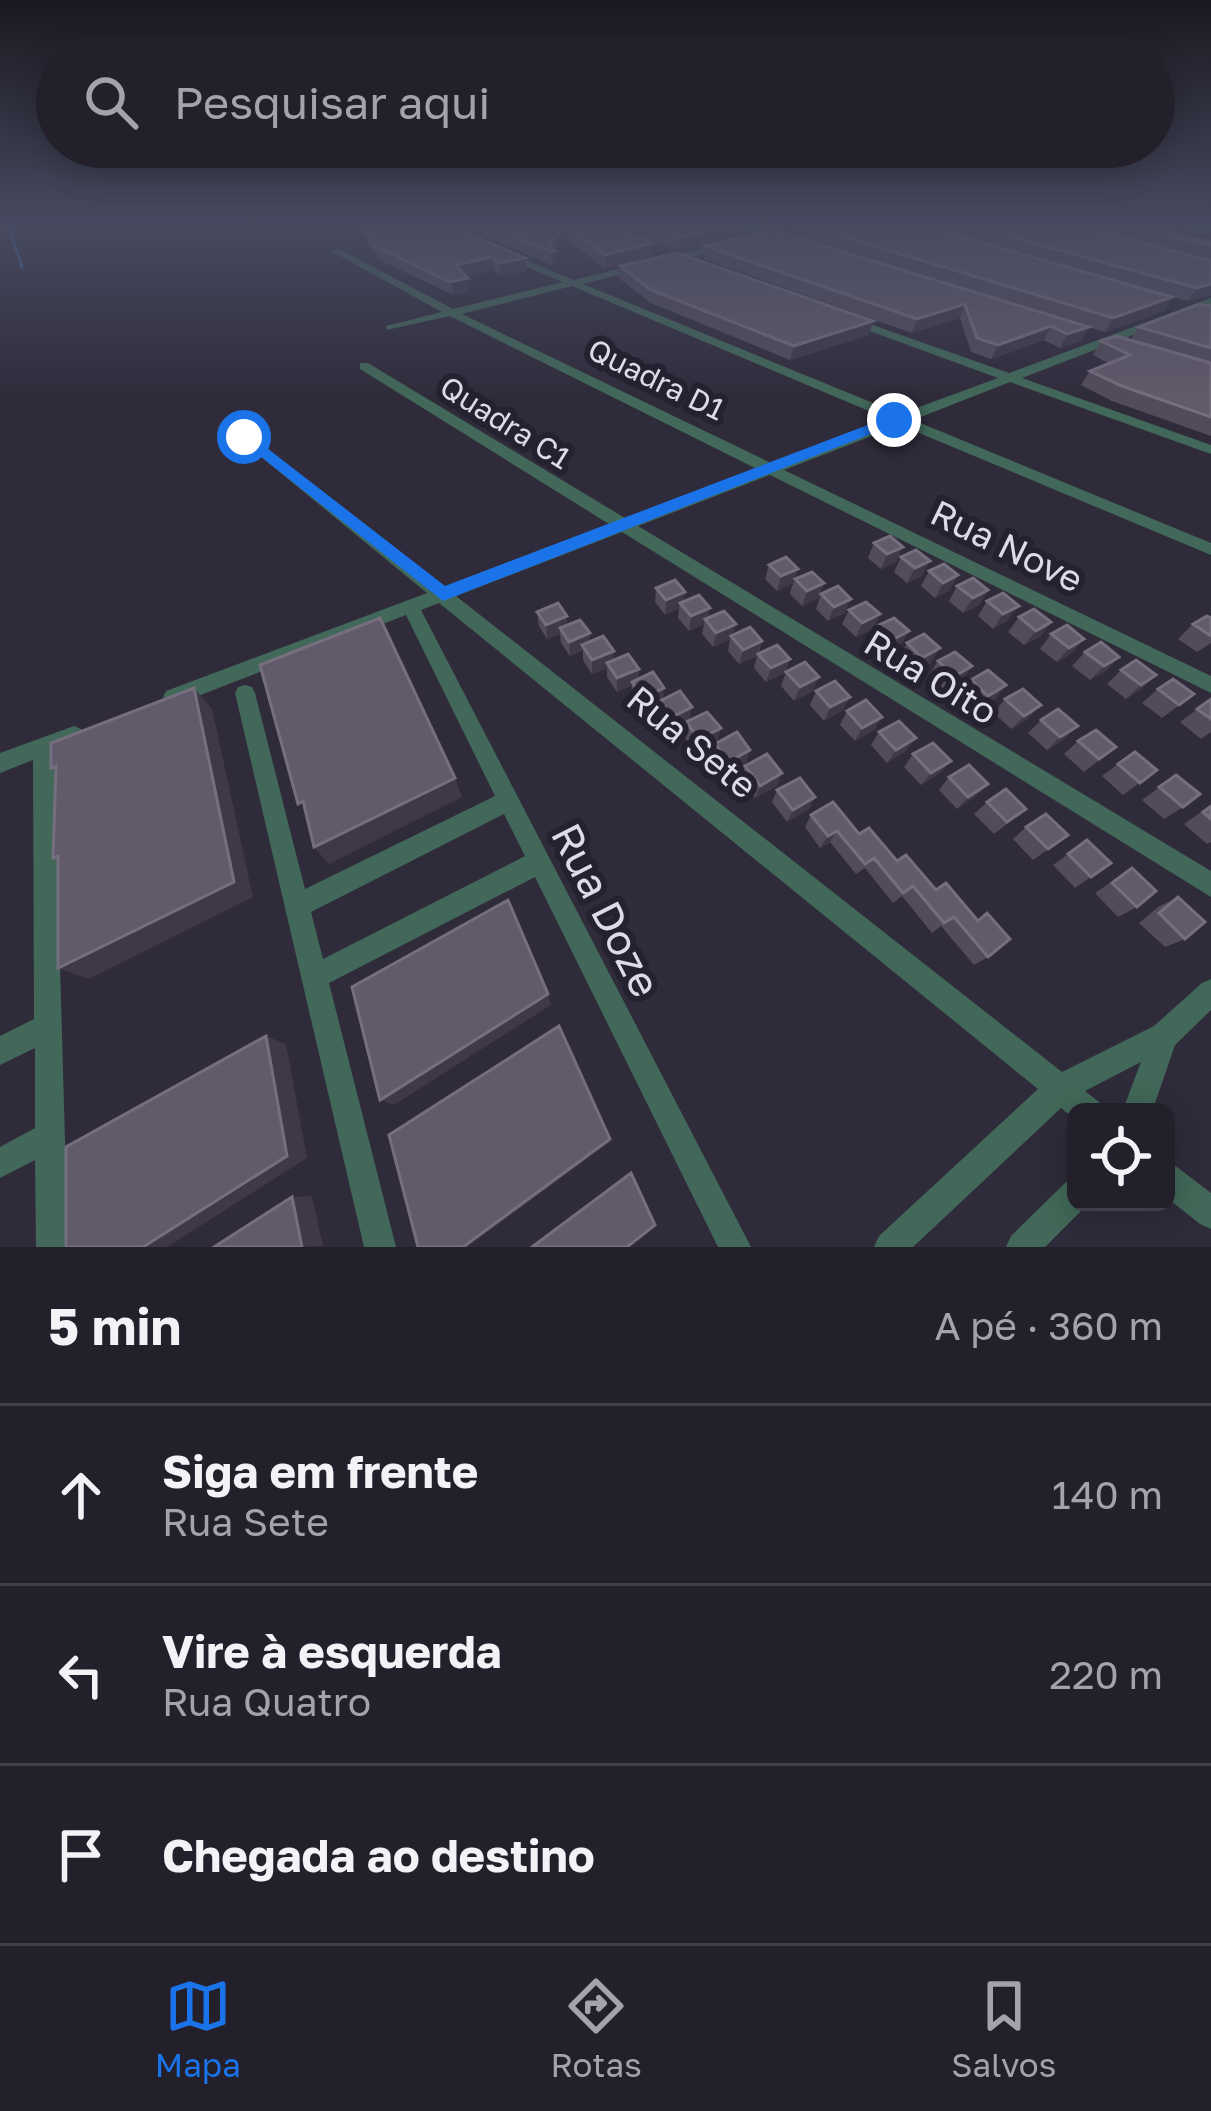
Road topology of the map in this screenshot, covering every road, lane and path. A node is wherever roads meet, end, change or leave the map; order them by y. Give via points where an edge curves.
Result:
1 (394, 282) edge
2 (575, 282) edge
3 (572, 283) junction
4 (1211, 301) edge
5 (1166, 304) edge
6 (1187, 310) junction
7 (450, 312) junction
8 (831, 314) edge
9 (1211, 316) edge
10 (391, 328) dead end
11 (1082, 333) edge
12 (1104, 340) junction
13 (1126, 347) edge
14 (364, 366) dead end
15 (1007, 377) junction
16 (894, 420) junction
17 (244, 437) dead end
18 (1211, 450) edge
19 (773, 467) junction
20 (617, 525) junction
21 (1211, 549) edge
22 (443, 594) junction
23 (411, 607) junction
24 (1211, 685) edge
25 (245, 693) dead end
26 (151, 706) edge
27 (86, 730) edge
28 (43, 747) junction
29 (0, 763) edge
30 (507, 802) junction
31 (538, 862) junction
32 (1211, 885) edge
33 (297, 906) junction
34 (314, 977) junction
35 (1211, 992) edge
36 (48, 1027) junction
37 (1164, 1036) junction
38 (0, 1051) edge
39 (1063, 1087) junction
40 (1080, 1103) edge
41 (1140, 1103) edge
42 (50, 1136) junction
43 (0, 1163) edge
44 (1175, 1185) edge
45 (1067, 1203) edge
46 (1211, 1213) edge
47 (52, 1247) edge
48 (380, 1247) edge
49 (735, 1247) edge
50 (890, 1247) edge
51 (1022, 1247) edge

1 - 7 street
2 - 3 street
3 - 7 street
3 - 16 street
4 - 6 street
5 - 6 street
6 - 9 street
6 - 12 street
7 - 10 street
7 - 19 street, Quadra D1
8 - 15 street
11 - 12 street
12 - 13 street
12 - 15 street
14 - 20 street, Quadra C1
15 - 16 street
15 - 18 street
16 - 19 street
16 - 21 street
17 - 22 street, Rua Sete
19 - 20 street
19 - 24 street, Rua Nove
20 - 22 street
20 - 32 street, Rua Oito
22 - 23 street
22 - 39 street, Rua Sete
23 - 26 street
23 - 30 street, Rua Doze
25 - 33 street
27 - 28 street
28 - 29 street
28 - 36 street
30 - 31 street, Rua Doze
30 - 33 street
31 - 34 street
31 - 49 street, Rua Doze
33 - 34 street
34 - 48 street
35 - 37 street
36 - 38 street
36 - 42 street
37 - 39 street
37 - 41 street
39 - 40 street, Rua Sete
39 - 50 street
42 - 43 street
42 - 47 street
44 - 46 street
45 - 51 street

